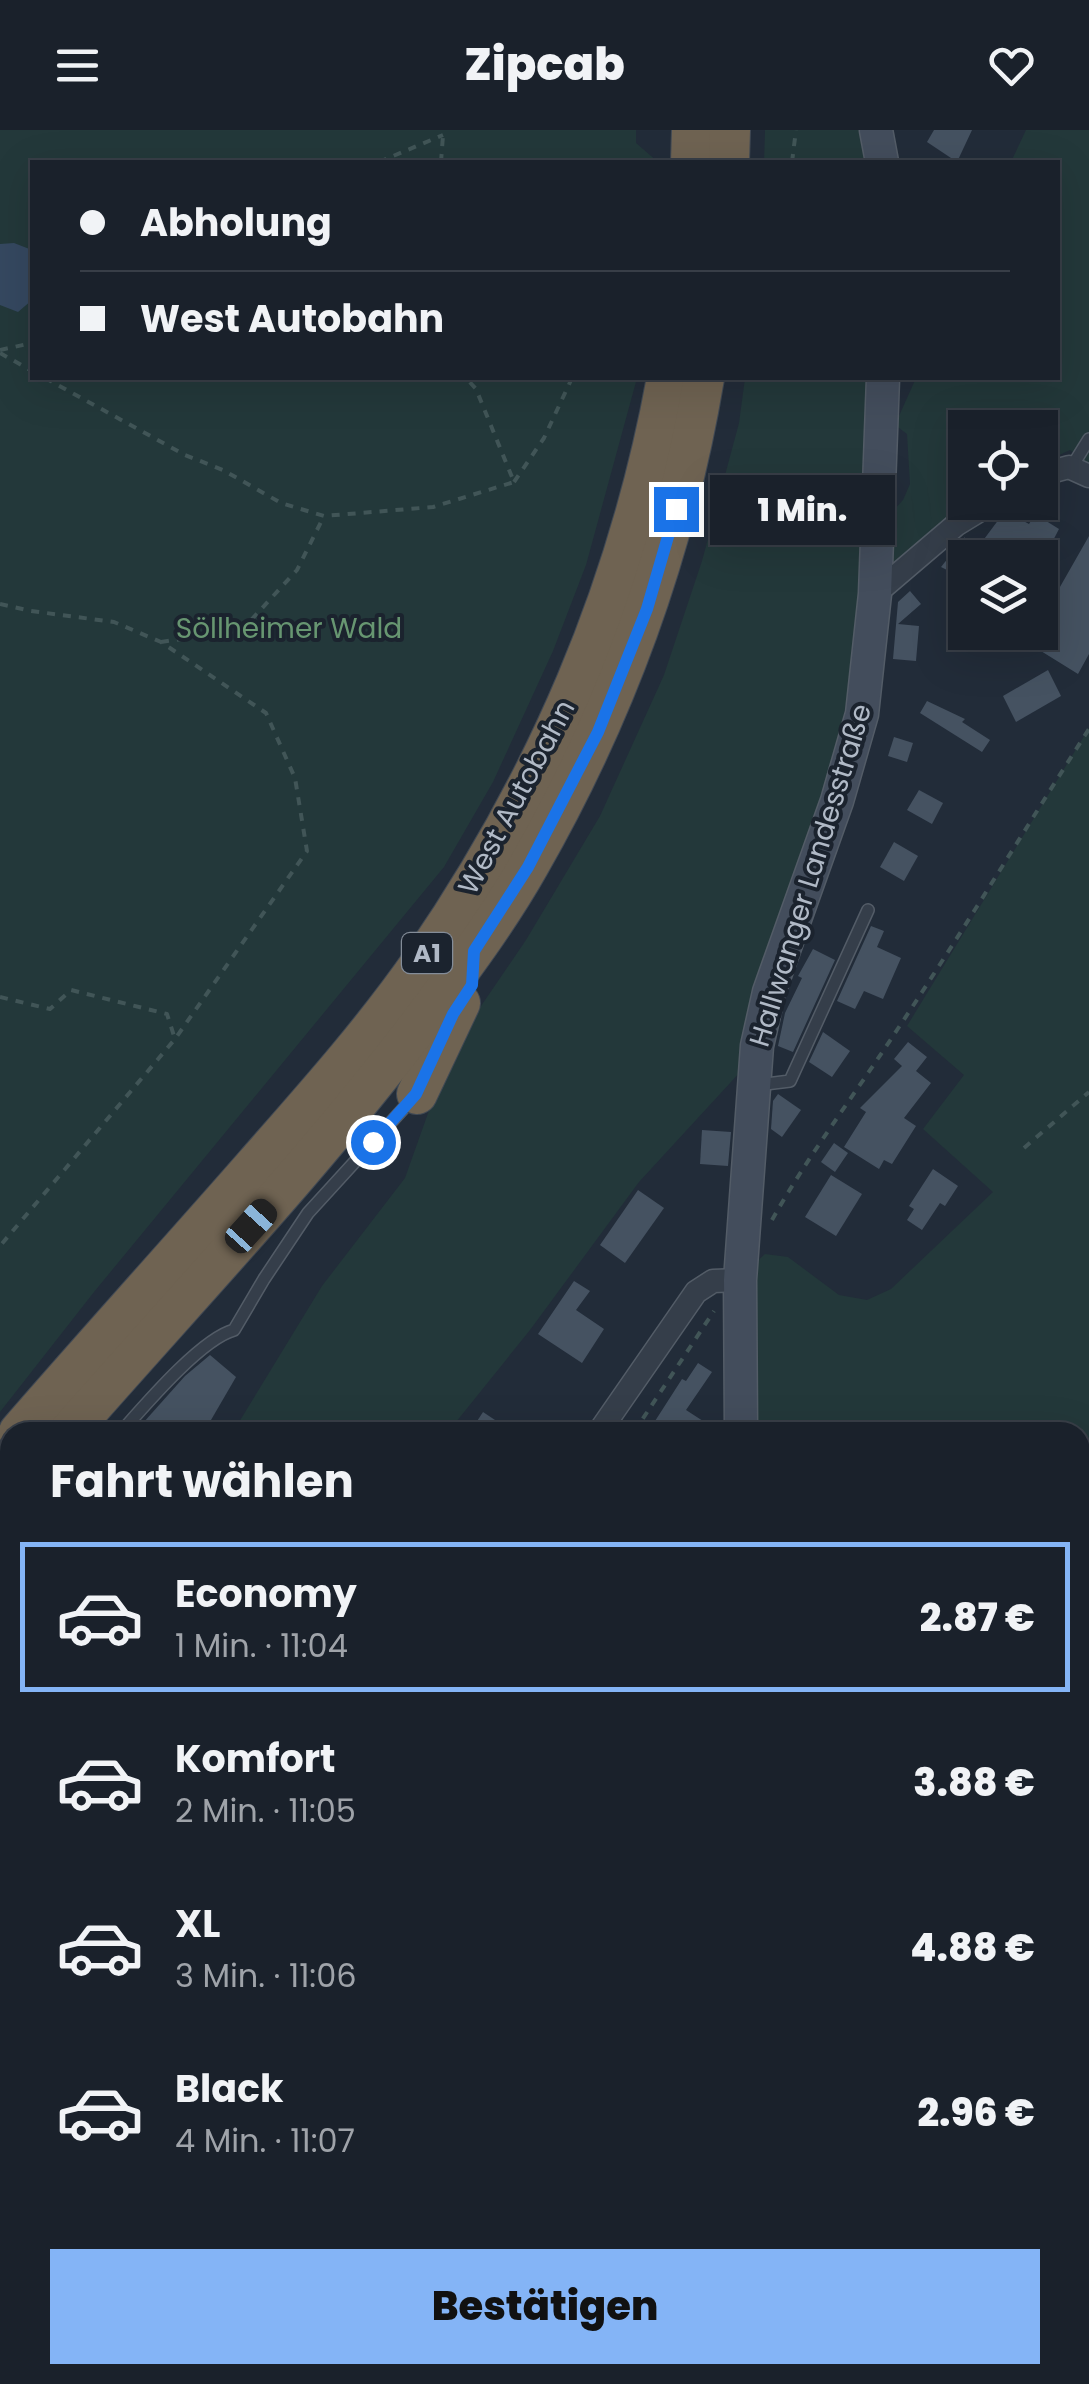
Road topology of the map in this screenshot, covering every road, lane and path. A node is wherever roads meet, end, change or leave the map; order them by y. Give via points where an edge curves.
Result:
1 (692, 130) edge
2 (730, 130) edge
3 (796, 130) edge
4 (384, 160) edge
5 (440, 160) edge
6 (691, 160) edge
7 (728, 160) edge
8 (792, 160) edge
9 (30, 344) edge
10 (0, 351) edge
11 (30, 370) edge
12 (48, 380) edge
13 (468, 380) edge
14 (571, 380) edge
15 (667, 380) edge
16 (704, 380) edge
17 (883, 380) edge
18 (1089, 439) edge
19 (1080, 472) edge
20 (514, 482) junction
21 (324, 516) junction
22 (964, 520) edge
23 (875, 594) junction
24 (0, 604) edge
25 (161, 642) junction
26 (1089, 729) edge
27 (868, 910) dead end
28 (474, 951) junction
29 (0, 997) edge
30 (175, 1039) junction
31 (752, 1086) junction
32 (1089, 1092) edge
33 (416, 1094) joint
34 (1024, 1148) dead end
35 (768, 1226) dead end
36 (0, 1246) edge
37 (740, 1280) junction
38 (29, 1422) edge
39 (78, 1422) edge
40 (131, 1422) edge
41 (606, 1422) edge
42 (641, 1422) edge
43 (741, 1422) edge

1 - 6 highway
2 - 7 highway
3 - 8 path
4 - 5 path via 443,135
9 - 10 path
10 - 11 path
12 - 21 path via 281,503
13 - 20 path
14 - 20 path
15 - 38 highway, West Autobahn / A1 via 631,535 598,635 535,774 482,868 358,1043
16 - 28 highway, West Autobahn / A1 via 666,546 628,660 538,849
17 - 23 street, Hallwanger Landesstraße
18 - 19 lane
20 - 21 path via 433,507
21 - 25 path via 296,570 242,630
22 - 23 street
23 - 31 street, Hallwanger Landesstraße via 862,714 769,992
24 - 25 path via 114,622
25 - 30 path via 266,713 295,778 307,851
26 - 35 path
27 - 31 lane via 790,1081
28 - 33 highway via 472,985
28 - 39 highway, West Autobahn / A1 via 364,1097
29 - 30 path via 50,1010 71,990 167,1014
30 - 36 path
31 - 37 street, Hallwanger Landesstraße
32 - 34 path
33 - 40 lane via 308,1213 234,1330 204,1348
37 - 41 street via 713,1282 696,1292
37 - 42 path
37 - 43 street, Hallwanger Landesstraße

